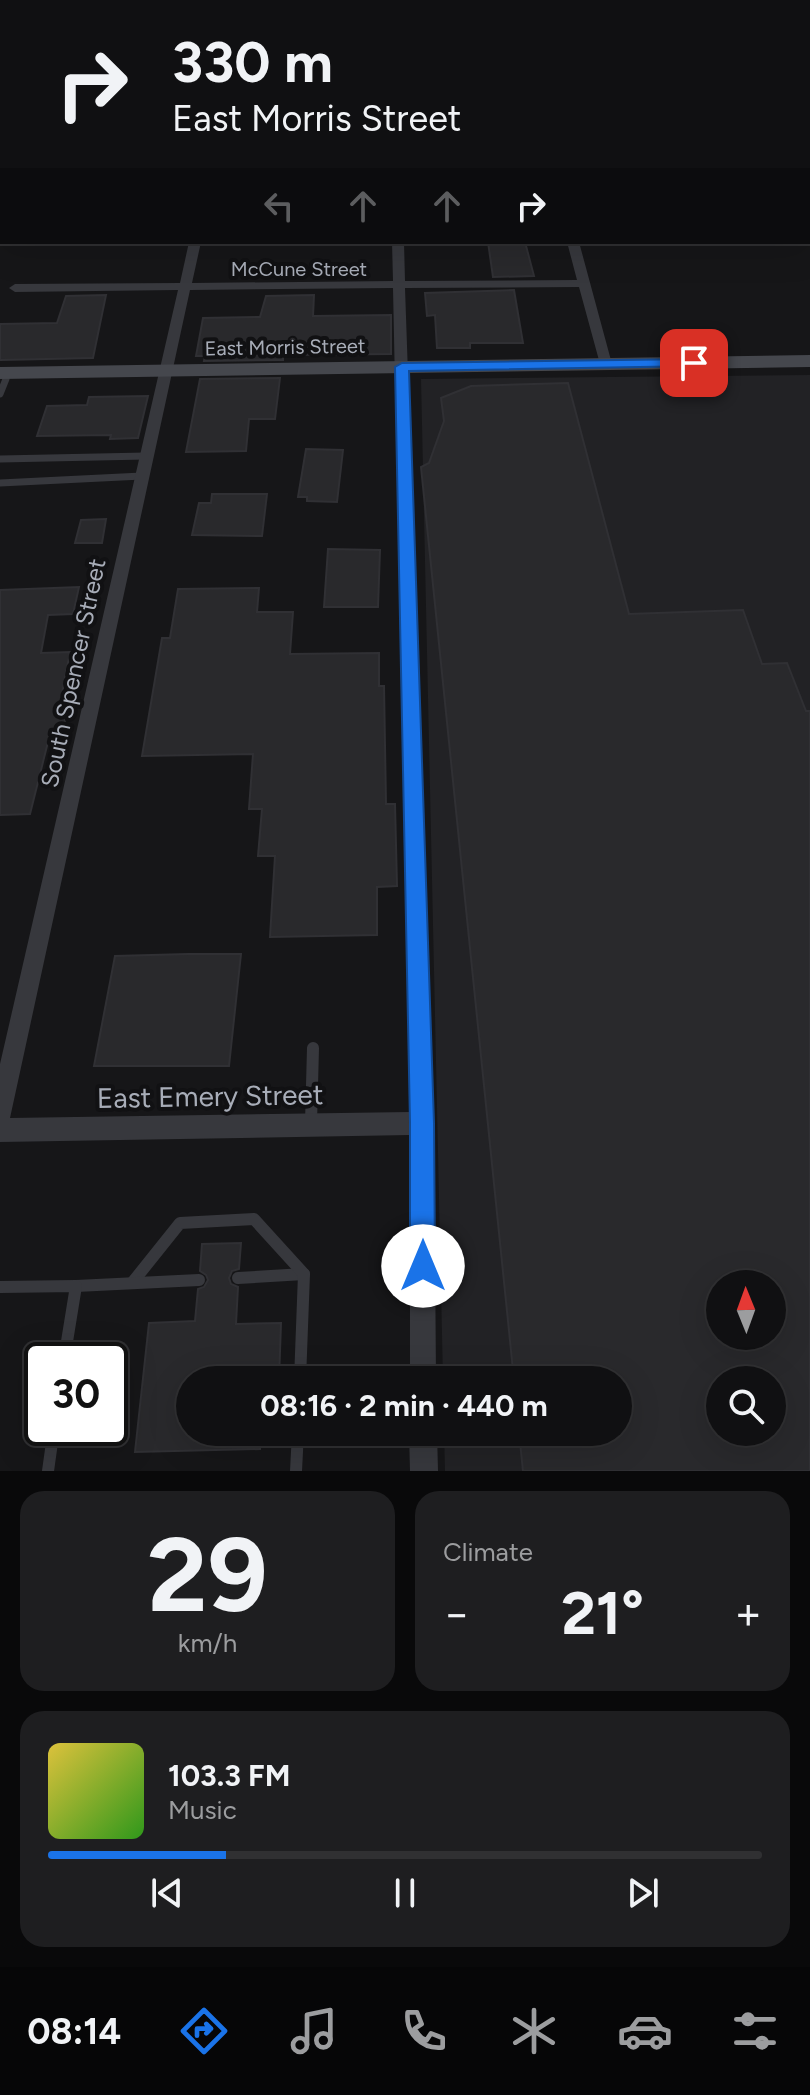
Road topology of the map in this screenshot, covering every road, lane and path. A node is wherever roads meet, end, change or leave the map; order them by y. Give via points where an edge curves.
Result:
1 (195, 244) edge
2 (398, 244) edge
3 (573, 244) edge
4 (583, 283) junction
5 (399, 286) junction
6 (15, 288) dead end
7 (185, 288) junction
8 (810, 361) edge
9 (606, 364) junction
10 (402, 367) junction
11 (167, 372) junction
12 (4, 373) edge
13 (0, 394) edge
14 (146, 456) junction
15 (0, 459) edge
16 (142, 476) junction
17 (0, 483) edge
18 (313, 1048) dead end
19 (0, 1114) edge
20 (311, 1123) junction
21 (422, 1123) junction
22 (0, 1130) edge
23 (304, 1274) junction
24 (238, 1278) dead end
25 (199, 1280) dead end
26 (132, 1283) junction
27 (76, 1286) junction
28 (0, 1287) edge
29 (67, 1342) edge
30 (301, 1366) edge
31 (423, 1366) edge
32 (51, 1446) edge
33 (297, 1446) edge
34 (423, 1446) edge
35 (48, 1471) edge
36 (296, 1471) edge
37 (424, 1471) edge

1 - 7 street, South Spencer Street
2 - 5 street
3 - 4 street
4 - 5 street, McCune Street
4 - 9 street
5 - 7 street, McCune Street
5 - 10 street
6 - 7 street, McCune Street
7 - 11 street, South Spencer Street
8 - 9 main road, East Morris Street
9 - 10 main road, East Morris Street
10 - 11 main road, East Morris Street
10 - 21 street
11 - 12 main road, East Morris Street
11 - 14 street, South Spencer Street
12 - 13 lane
14 - 15 lane
14 - 16 street, South Spencer Street
16 - 17 lane
16 - 19 street, South Spencer Street
18 - 20 lane
20 - 21 street, East Emery Street
20 - 22 street, East Emery Street
21 - 31 street
23 - 24 lane
23 - 26 lane via 254,1219 180,1223
23 - 30 lane
25 - 26 lane
26 - 27 lane
27 - 28 lane
27 - 29 lane
32 - 35 lane
33 - 36 lane
34 - 37 street

